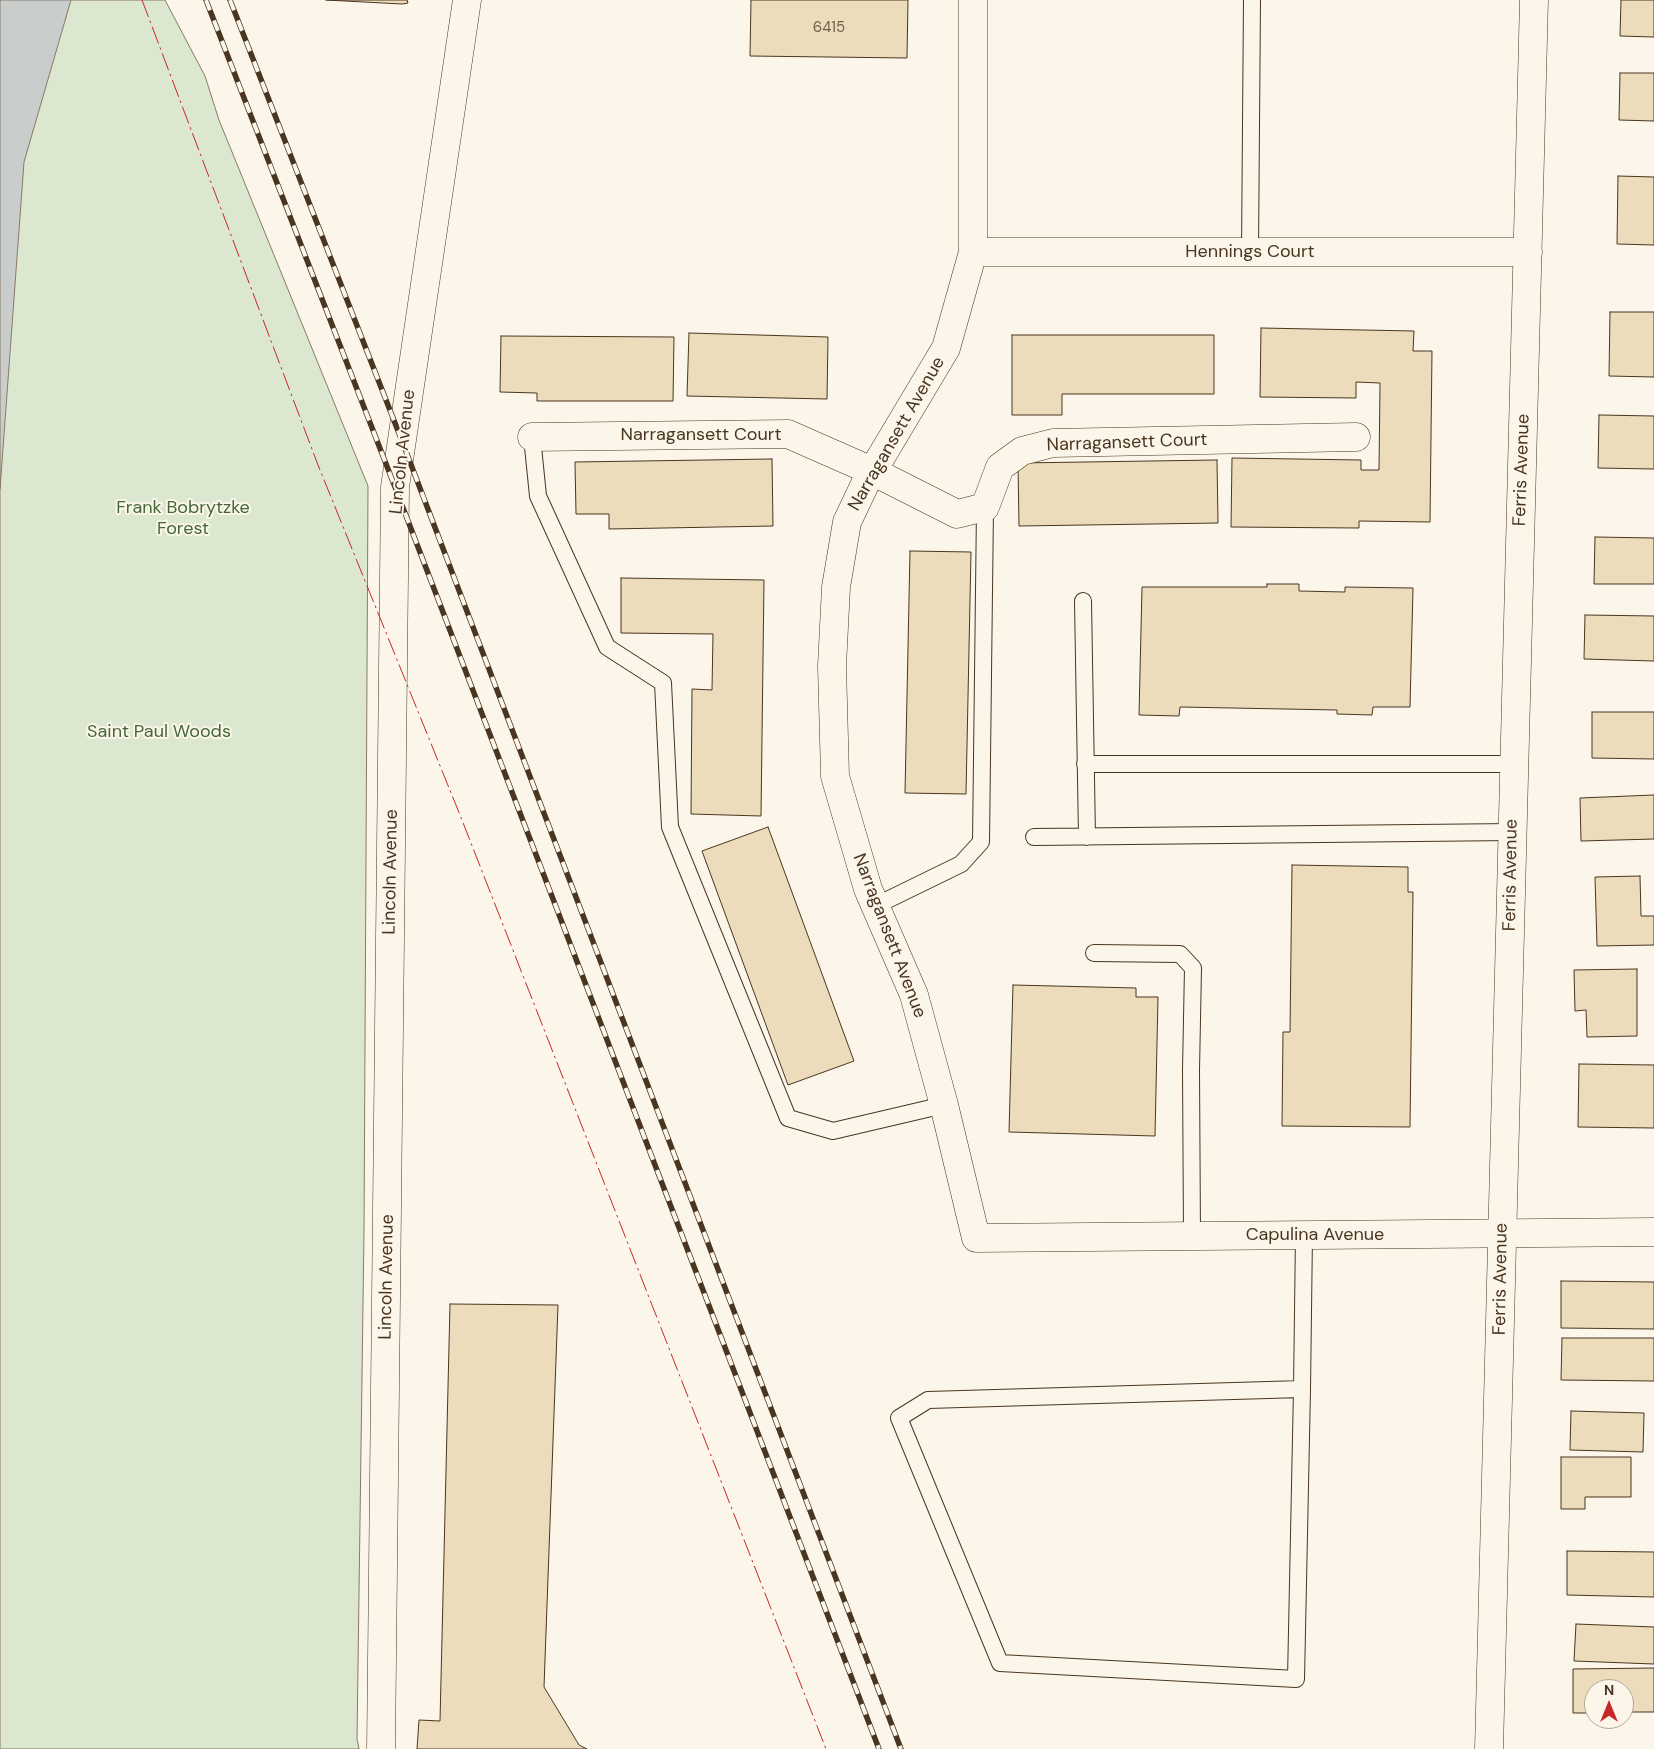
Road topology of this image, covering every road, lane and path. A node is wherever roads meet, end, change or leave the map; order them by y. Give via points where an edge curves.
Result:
1 (467, 0) edge
2 (973, 0) edge
3 (1252, 0) edge
4 (1534, 0) edge
5 (973, 252) junction
6 (1250, 252) junction
7 (1528, 252) junction
8 (532, 437) joint
9 (1356, 437) dead end
10 (872, 472) junction
11 (985, 507) junction
12 (1083, 601) dead end
13 (1085, 764) junction
14 (1514, 764) junction
15 (1513, 832) junction
16 (1034, 837) dead end
17 (1087, 837) junction
18 (875, 906) junction
19 (1094, 953) dead end
20 (944, 1105) junction
21 (1654, 1232) edge
22 (1502, 1233) junction
23 (1304, 1234) junction
24 (1192, 1236) junction
25 (976, 1238) joint
26 (1302, 1389) junction
27 (381, 1749) edge
28 (1489, 1749) edge

1 - 27 street, Lincoln Avenue via 395,487
2 - 5 street, Narragansett Avenue
3 - 6 lane
4 - 7 street, Ferris Avenue
5 - 6 street, Hennings Court
5 - 10 street, Narragansett Avenue via 946,348
6 - 7 street, Hennings Court
7 - 14 street, Ferris Avenue
8 - 10 street, Narragansett Court via 788,434
8 - 20 lane via 538,496 607,647 663,683 670,827 788,1118 833,1130
9 - 11 street, Narragansett Court via 1053,443 1022,451 1000,467
10 - 11 street, Narragansett Court via 957,514
10 - 18 street, Narragansett Avenue via 847,522 836,587 832,666 835,776
11 - 18 lane via 981,842 961,864
12 - 13 lane
13 - 14 lane
13 - 17 lane
14 - 15 street, Ferris Avenue
15 - 17 lane
15 - 22 street, Ferris Avenue
16 - 17 lane
18 - 20 street, Narragansett Avenue via 914,996
19 - 24 lane via 1180,954 1193,968
20 - 25 street, Narragansett Avenue
21 - 22 street, Capulina Avenue
22 - 23 street, Capulina Avenue
22 - 28 street, Ferris Avenue
23 - 24 street, Capulina Avenue
23 - 26 lane
24 - 25 street, Capulina Avenue
26 - 26 lane via 1296,1680 1000,1663 899,1418 928,1400

